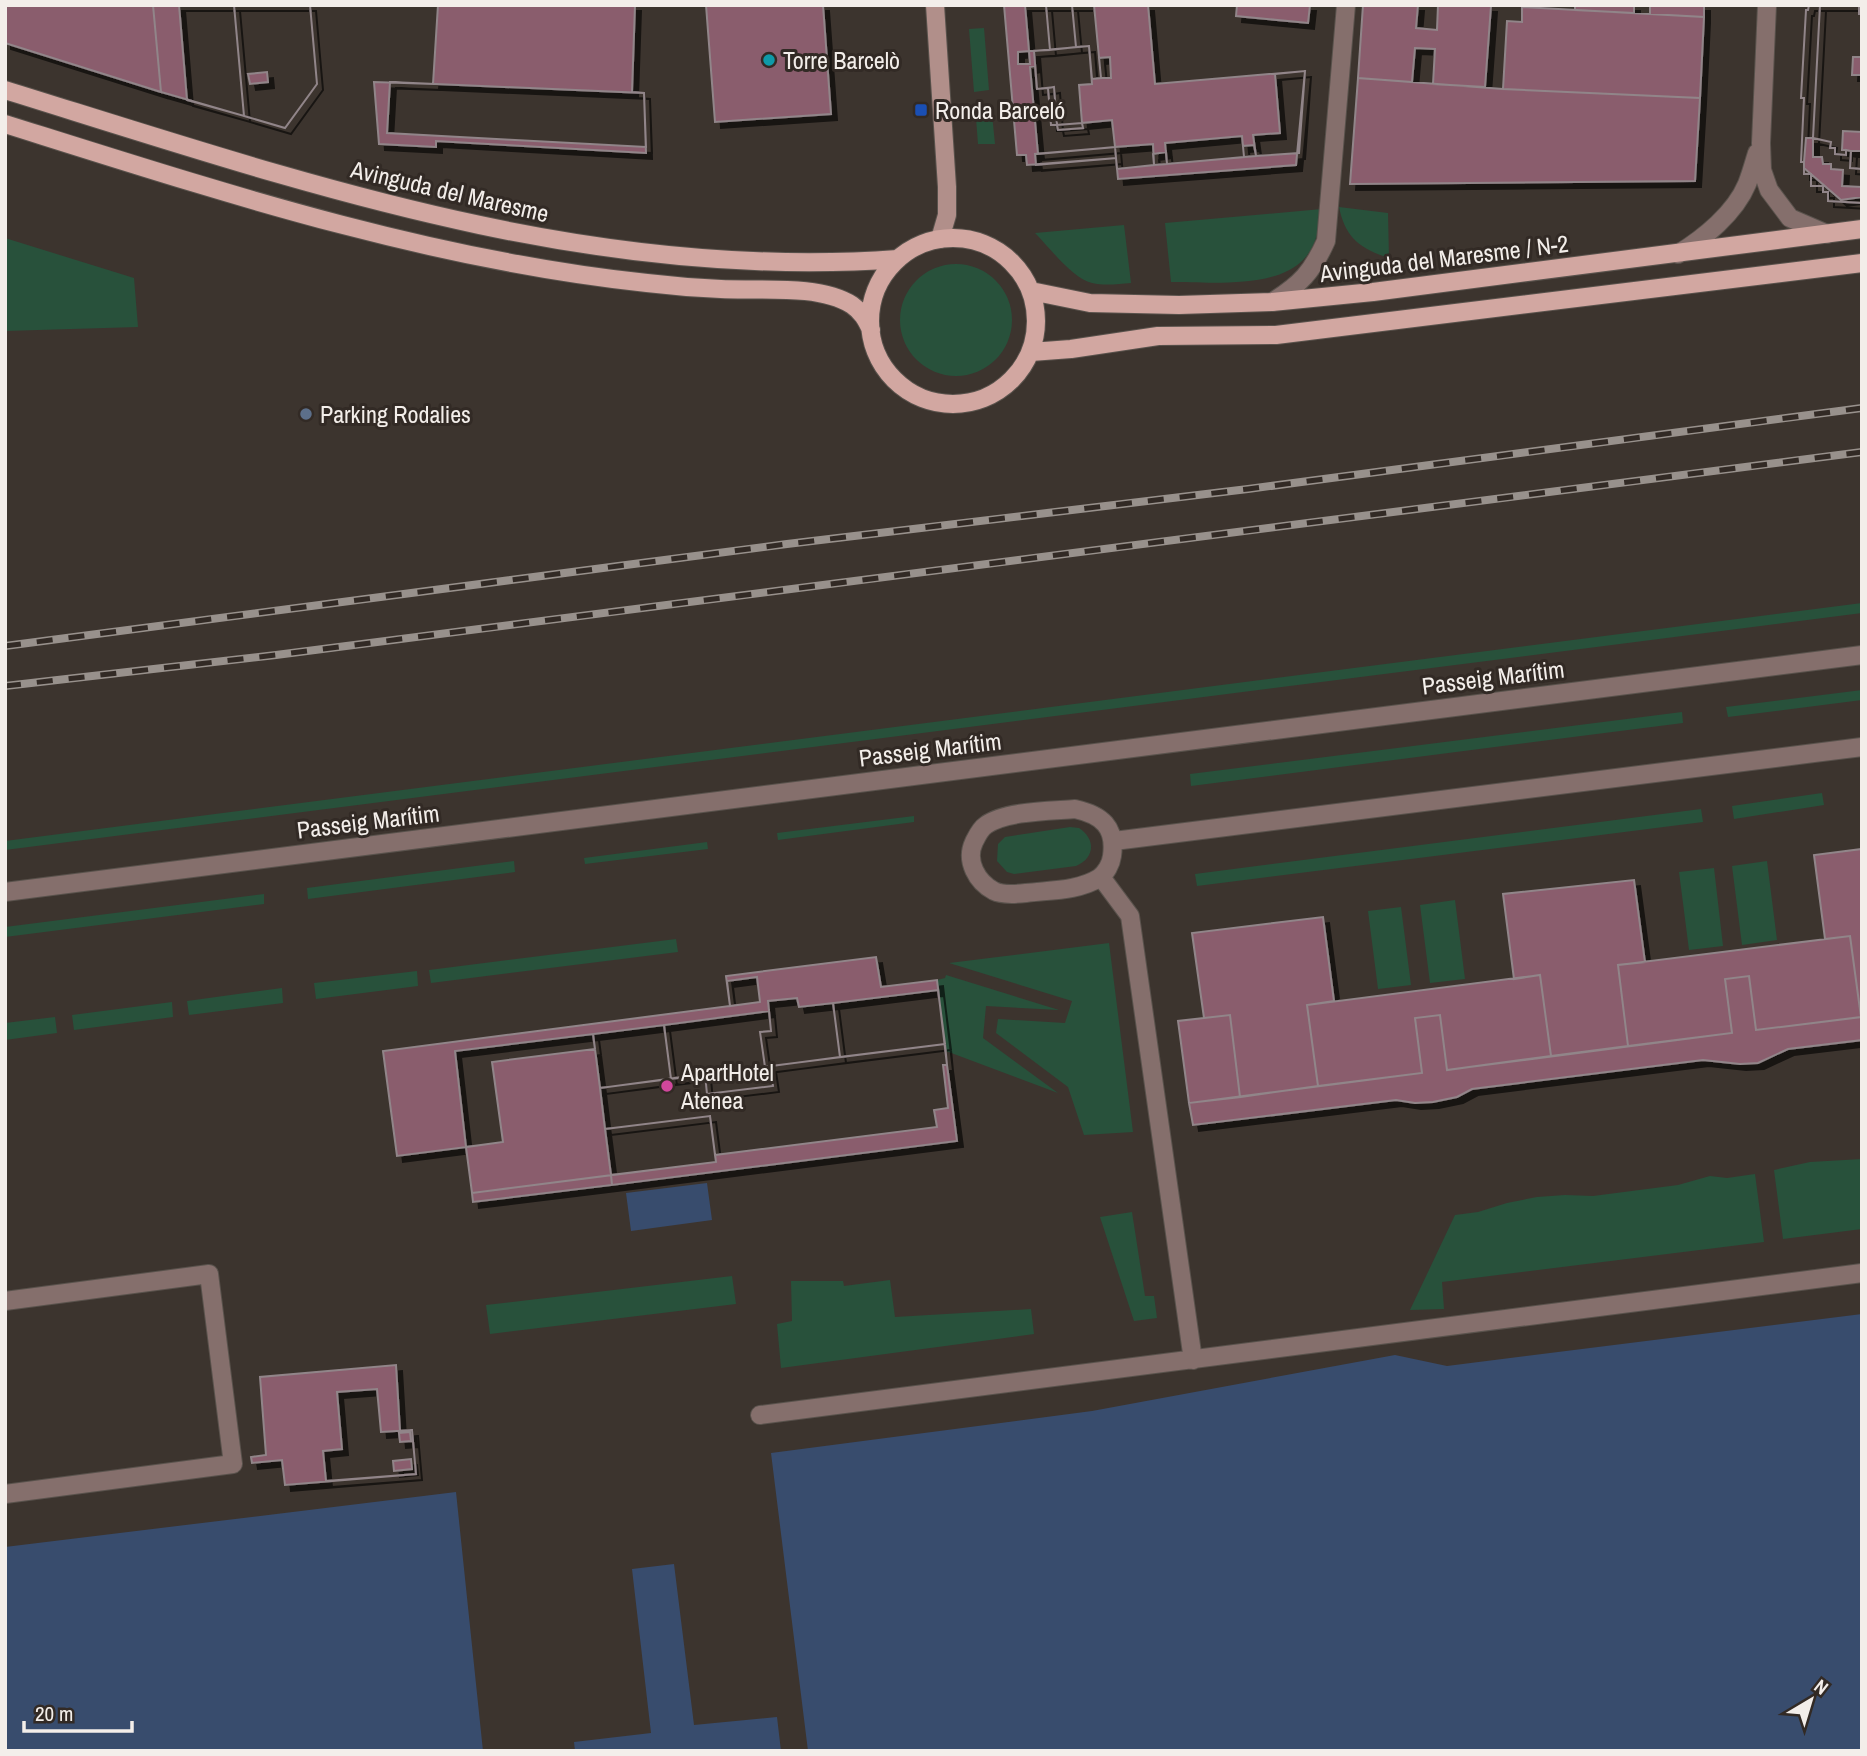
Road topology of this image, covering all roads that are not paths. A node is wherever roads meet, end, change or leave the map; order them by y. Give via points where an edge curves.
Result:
1 (935, 5) edge
2 (1346, 5) edge
3 (1768, 5) edge
4 (5, 90) edge
5 (5, 124) edge
6 (1761, 143) junction
7 (1862, 229) edge
8 (1827, 234) junction
9 (940, 239) junction
10 (1678, 254) junction
11 (898, 259) junction
12 (1862, 263) edge
13 (1031, 291) junction
14 (1272, 302) junction
15 (870, 330) junction
16 (1031, 352) junction
17 (1862, 655) edge
18 (1862, 747) edge
19 (1114, 841) junction
20 (1101, 877) junction
21 (5, 892) edge
22 (1862, 1273) edge
23 (5, 1301) edge
24 (1193, 1360) junction
25 (760, 1415) dead end
26 (5, 1494) edge

1 - 9 street via 947,187 947,215
2 - 14 street via 1326,241 1305,279
3 - 6 street
4 - 11 main road, Avinguda del Maresme via 305,183 498,230 617,250 702,258 836,263
5 - 15 main road via 184,180 535,269 614,280 825,295 864,314
6 - 8 street via 1762,170 1779,205 1790,219
6 - 10 street via 1740,197 1718,222
7 - 8 main road, Avinguda del Maresme / N-2
8 - 10 main road, Avinguda del Maresme / N-2
9 - 11 main road
9 - 13 main road via 984,244 1004,255
10 - 14 main road, Avinguda del Maresme / N-2
11 - 15 main road via 876,291
12 - 16 main road via 1276,335 1158,336
13 - 14 main road, Avinguda del Maresme / N-2 via 1090,303
13 - 16 main road via 1036,332
15 - 16 main road via 886,371 902,387 943,404 986,398 1005,387
17 - 21 street, Passeig Marítim
18 - 19 street
19 - 20 street via 1111,864
19 - 20 street via 1106,824 1093,813 1075,809 1006,817 986,825 972,847 970,861 979,880 996,892 1080,887
20 - 24 street via 1130,916
22 - 24 street
23 - 26 street via 209,1274 233,1464
24 - 25 street

